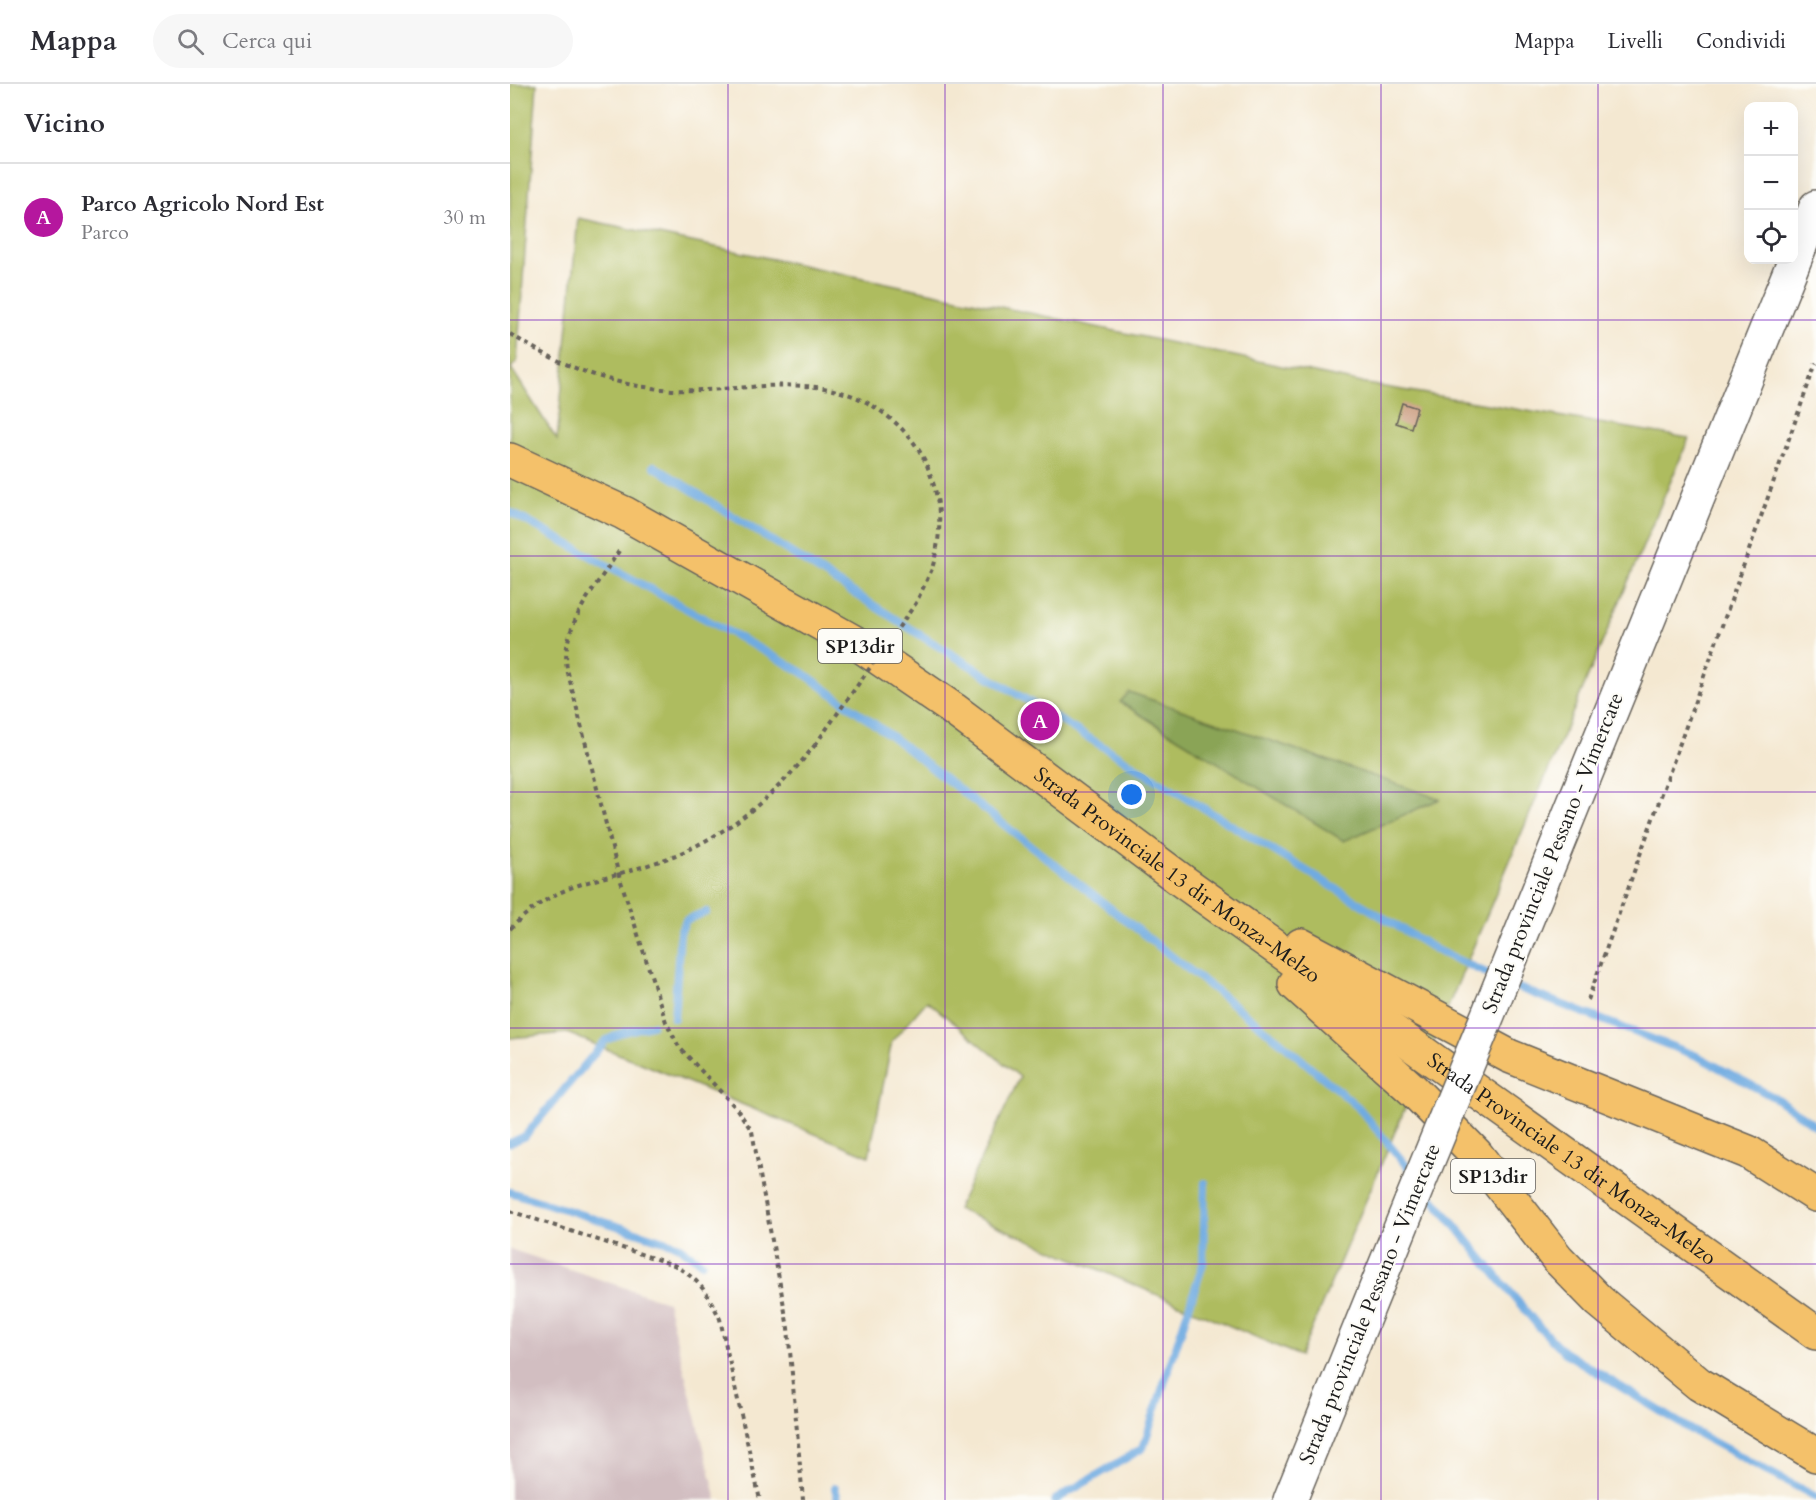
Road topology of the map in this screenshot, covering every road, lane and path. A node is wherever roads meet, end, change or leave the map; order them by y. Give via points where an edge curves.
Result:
1 (1816, 207) edge
2 (510, 334) edge
3 (1816, 363) edge
4 (510, 460) edge
5 (619, 551) dead end
6 (618, 873) junction
7 (1180, 880) junction
8 (510, 929) edge
9 (1588, 1000) dead end
10 (1816, 1195) edge
11 (510, 1211) edge
12 (1816, 1333) edge
13 (1816, 1455) edge
14 (760, 1500) edge
15 (803, 1500) edge
16 (1290, 1500) edge

1 - 16 street, Strada provinciale Pessano - Vimercate, bridge
2 - 6 path, bridge via 578,371 618,383 664,390 799,384 837,389 871,403 899,425 921,451 941,515 939,546 916,603 815,745 768,798 728,829 695,847
3 - 9 path
4 - 7 main road, Strada Provinciale 13 dir Monza-Melzo / SP13dir via 624,513 861,646 953,709
5 - 6 path via 571,627 566,645 566,663
6 - 8 path via 589,879 555,894
6 - 15 path via 673,1036 752,1131 788,1328
7 - 10 main road, SP13dir via 1509,1056 1748,1152
7 - 12 main road, Strada Provinciale 13 dir Monza-Melzo / SP13dir
7 - 13 main road, SP13dir via 1421,1098 1476,1154 1557,1258 1599,1301 1699,1384
11 - 14 path via 674,1266 696,1278 720,1319

